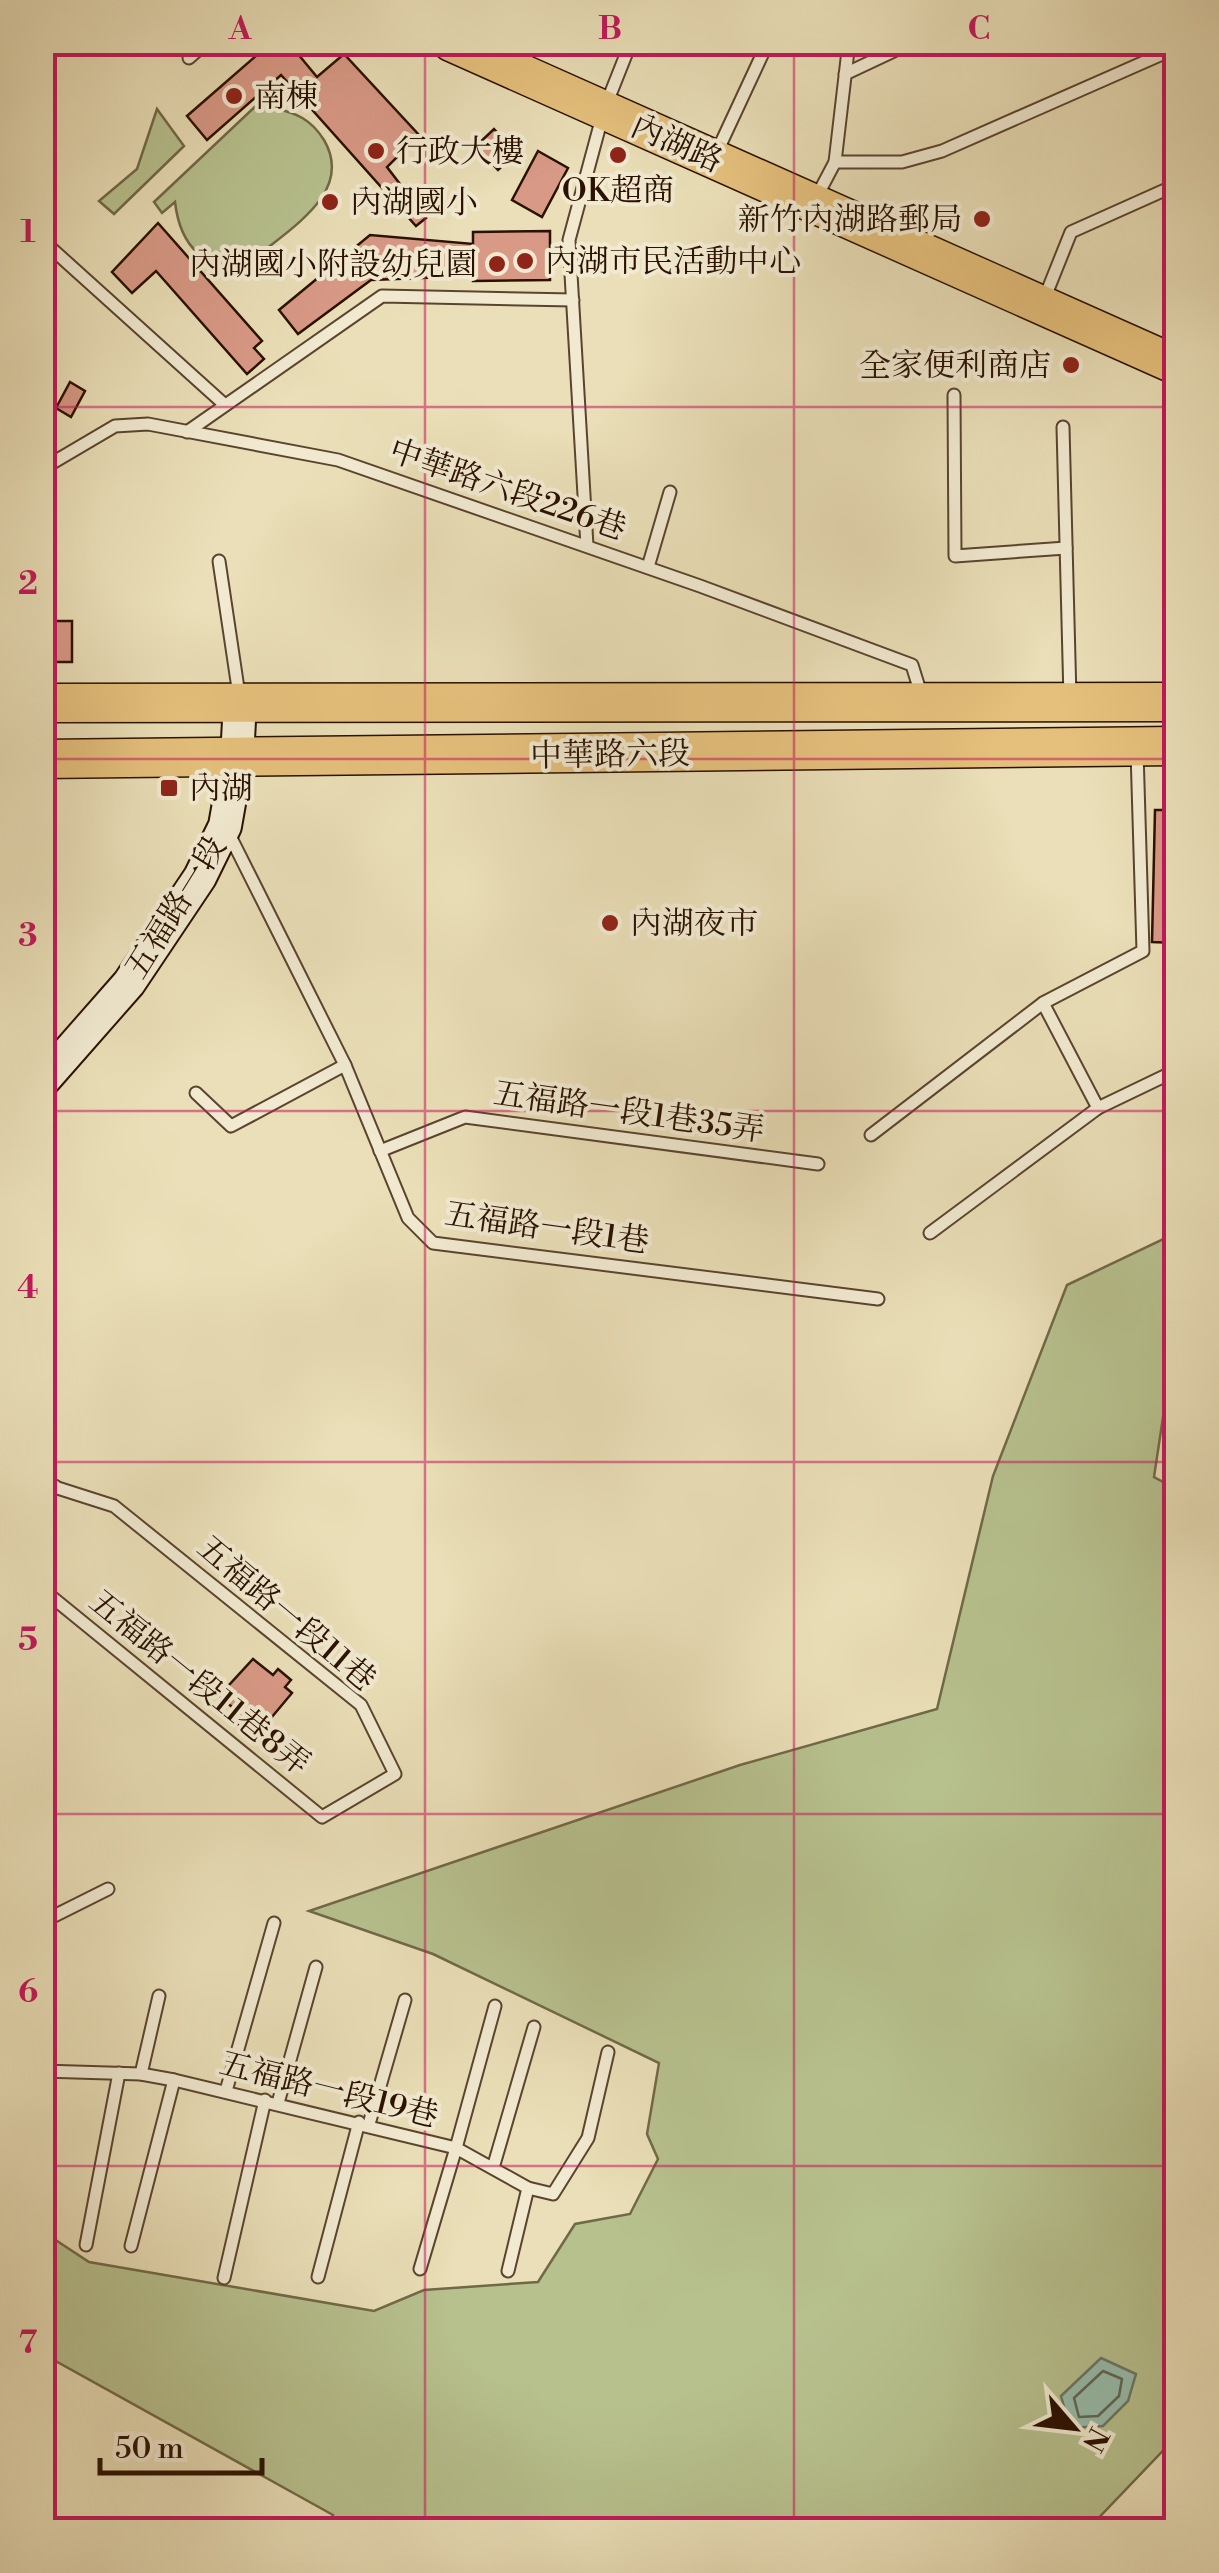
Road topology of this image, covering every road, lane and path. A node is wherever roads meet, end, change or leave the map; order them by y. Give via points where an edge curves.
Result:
1 (207, 42) edge
2 (452, 42) edge
3 (631, 42) edge
4 (768, 42) edge
5 (849, 42) edge
6 (913, 42) edge
7 (1176, 48) edge
8 (189, 58) dead end
9 (845, 74) junction
10 (604, 110) junction
11 (713, 160) junction
12 (835, 162) junction
13 (1176, 185) edge
14 (813, 204) junction
15 (42, 240) edge
16 (572, 300) junction
17 (1042, 305) junction
18 (1176, 365) edge
19 (954, 395) dead end
20 (224, 405) junction
21 (1063, 428) dead end
22 (187, 432) junction
23 (42, 470) edge
24 (670, 492) dead end
25 (586, 546) junction
26 (1066, 548) junction
27 (219, 560) dead end
28 (648, 567) junction
29 (240, 702) junction
30 (1176, 702) edge
31 (42, 703) edge
32 (1070, 704) junction
33 (924, 705) junction
34 (1176, 746) edge
35 (1137, 747) junction
36 (237, 758) junction
37 (42, 760) edge
38 (225, 826) junction
39 (1043, 1003) junction
40 (345, 1066) junction
41 (1175, 1071) edge
42 (42, 1082) edge
43 (196, 1093) dead end
44 (1098, 1108) junction
45 (870, 1134) dead end
46 (380, 1152) junction
47 (818, 1164) dead end
48 (930, 1233) dead end
49 (878, 1298) dead end
50 (49, 1485) edge
51 (42, 1502) edge
52 (42, 1589) edge
53 (322, 1817) joint
54 (108, 1889) dead end
55 (42, 1922) edge
56 (274, 1923) dead end
57 (316, 1967) dead end
58 (159, 1996) dead end
59 (405, 2000) dead end
60 (494, 2006) dead end
61 (534, 2027) dead end
62 (608, 2052) dead end
63 (42, 2070) edge
64 (119, 2073) junction
65 (141, 2074) junction
66 (174, 2080) junction
67 (226, 2091) junction
68 (272, 2102) junction
69 (364, 2123) junction
70 (456, 2148) junction
71 (493, 2168) junction
72 (528, 2188) junction
73 (86, 2245) dead end
74 (132, 2246) dead end
75 (420, 2269) dead end
76 (508, 2271) dead end
77 (318, 2277) dead end
78 (224, 2278) dead end

1 - 8 lane
2 - 10 main road, 內湖路
3 - 10 lane
4 - 11 lane
5 - 9 lane
6 - 9 lane
7 - 12 lane via 942,151 902,162
9 - 12 lane
10 - 11 main road, 內湖路
10 - 16 lane via 569,240
11 - 14 main road, 內湖路
12 - 14 lane
13 - 17 lane via 1071,232
14 - 17 main road, 內湖路
15 - 20 lane
16 - 20 lane via 382,296
16 - 25 lane
17 - 18 main road, 內湖路
19 - 26 lane via 954,556
20 - 22 lane
21 - 26 lane
22 - 23 lane, 中華路六段226巷 via 115,426
22 - 25 lane, 中華路六段226巷 via 338,460
24 - 28 lane
25 - 28 lane, 中華路六段226巷
26 - 32 lane
27 - 29 lane
28 - 33 lane, 中華路六段226巷 via 912,666
29 - 31 main road, 中華路六段
29 - 33 main road, 中華路六段
29 - 36 main road, 五福路一段
30 - 32 main road, 中華路六段
32 - 33 main road, 中華路六段
34 - 35 main road, 中華路六段
35 - 36 main road, 中華路六段
35 - 39 lane via 1143,951
36 - 37 main road, 中華路六段
36 - 38 main road, 五福路一段
38 - 40 lane, 五福路一段1巷
38 - 42 main road, 五福路一段 via 200,877 129,983
39 - 44 lane
39 - 45 lane
40 - 43 lane via 231,1126
40 - 46 lane, 五福路一段1巷
41 - 44 lane
44 - 48 lane
46 - 47 lane, 五福路一段1巷35弄 via 465,1116
46 - 49 lane, 五福路一段1巷 via 408,1218 433,1243
50 - 51 lane
50 - 53 lane, 五福路一段11巷 via 114,1506 361,1705 395,1774
52 - 53 lane, 五福路一段11巷8弄
54 - 55 lane
56 - 67 lane
57 - 68 lane
58 - 65 lane
59 - 69 lane
60 - 70 lane, 五福路一段19巷
61 - 71 lane
62 - 72 lane via 588,2138 553,2194
63 - 64 lane, 五福路一段19巷
64 - 65 lane, 五福路一段19巷
64 - 73 lane
65 - 66 lane, 五福路一段19巷
66 - 67 lane, 五福路一段19巷
66 - 74 lane
67 - 68 lane, 五福路一段19巷
68 - 69 lane, 五福路一段19巷
68 - 78 lane
69 - 70 lane, 五福路一段19巷
69 - 77 lane
70 - 71 lane
70 - 75 lane
71 - 72 lane
72 - 76 lane

